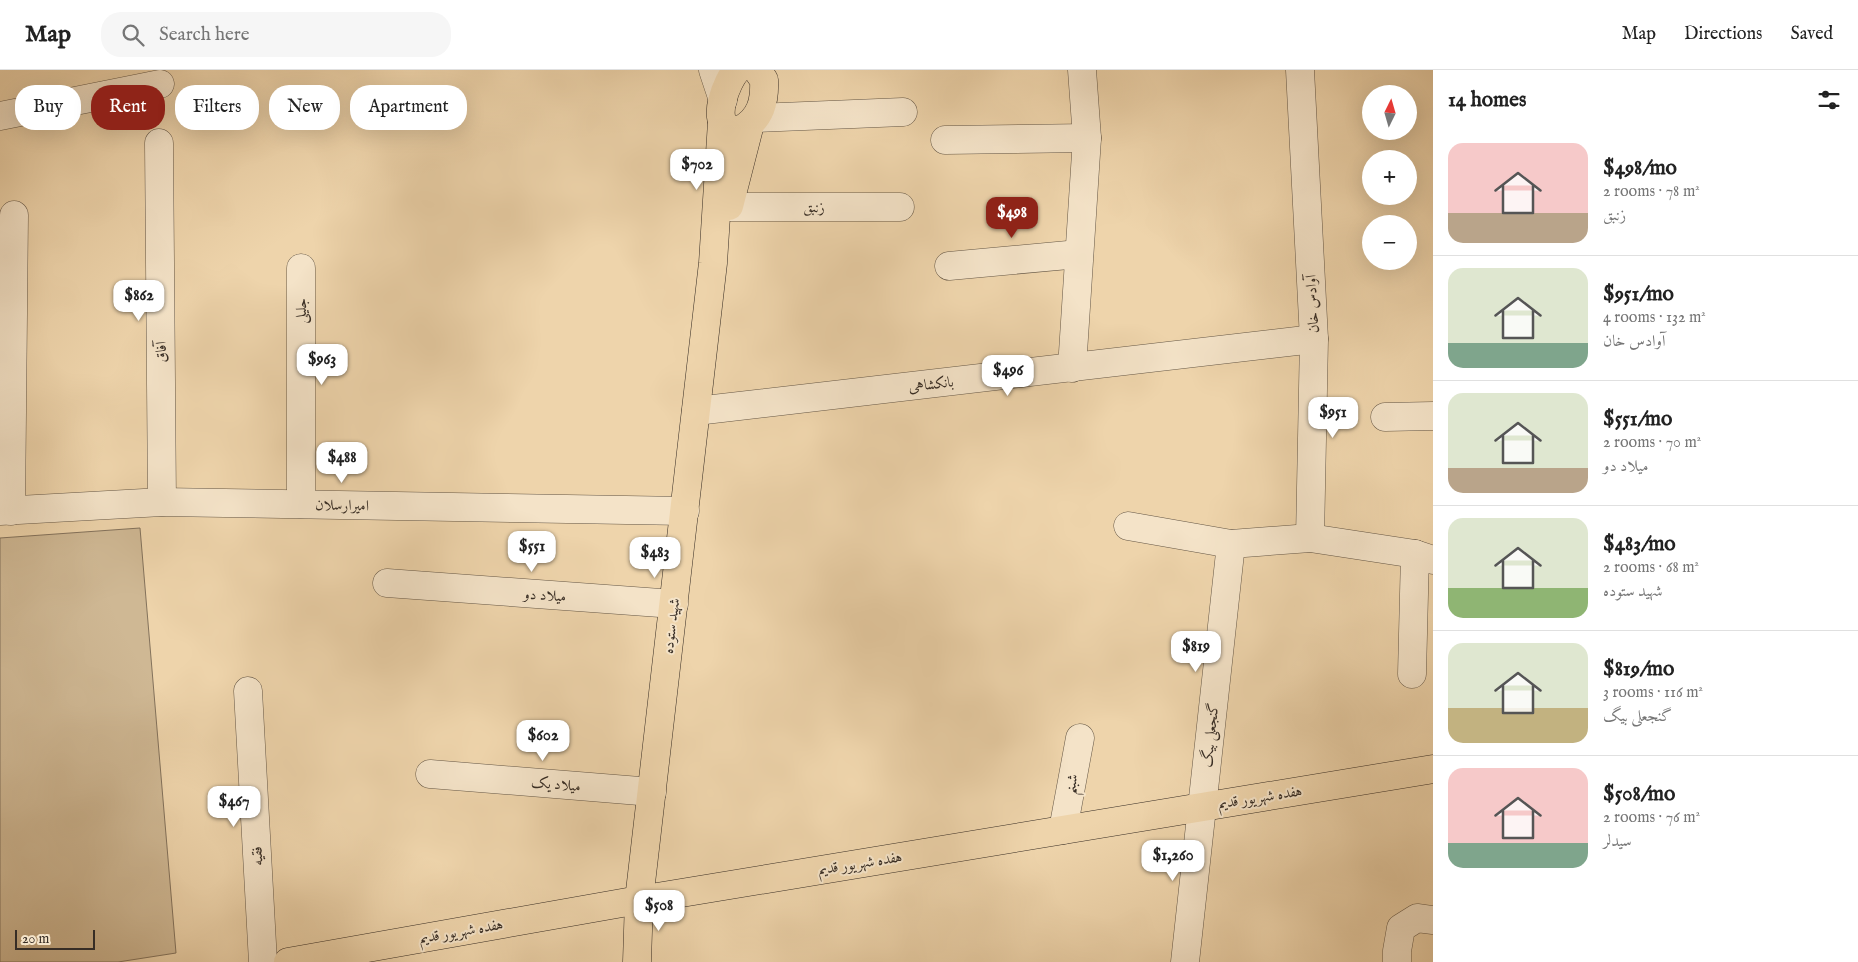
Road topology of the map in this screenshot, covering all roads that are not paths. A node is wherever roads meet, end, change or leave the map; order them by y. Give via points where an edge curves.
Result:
1 (713, 70) edge
2 (737, 70) edge
3 (1082, 70) edge
4 (1300, 70) edge
5 (764, 76) edge
6 (160, 84) dead end
7 (723, 111) junction
8 (903, 112) dead end
9 (0, 116) edge
10 (754, 121) junction
11 (1087, 138) junction
12 (945, 140) dead end
13 (159, 143) dead end
14 (729, 206) junction
15 (900, 207) dead end
16 (14, 214) dead end
17 (1079, 254) junction
18 (713, 263) junction
19 (949, 266) dead end
20 (301, 268) dead end
21 (1314, 339) junction
22 (1072, 368) junction
23 (696, 411) junction
24 (1433, 416) edge
25 (1385, 417) dead end
26 (162, 502) junction
27 (301, 504) junction
28 (6, 511) edge
29 (685, 511) junction
30 (1128, 526) dead end
31 (1310, 538) junction
32 (1231, 544) junction
33 (1424, 557) edge
34 (387, 583) dead end
35 (674, 604) junction
36 (1412, 674) dead end
37 (248, 691) dead end
38 (1080, 738) dead end
39 (1433, 769) edge
40 (430, 774) dead end
41 (652, 792) junction
42 (1203, 807) junction
43 (1063, 830) junction
44 (639, 900) junction
45 (1433, 920) edge
46 (263, 962) edge
47 (288, 962) edge
48 (636, 962) edge
49 (1185, 962) edge
50 (1397, 962) edge

1 - 7 street
2 - 7 main road, شهید ستوده via 731,76
3 - 11 street
4 - 21 street, آوادس خان
5 - 10 main road, شهید ستوده via 762,102
6 - 9 street
7 - 10 main road via 730,128 742,129
7 - 18 main road, شهید ستوده
8 - 10 street
10 - 14 main road, شهید ستوده
11 - 12 street
11 - 17 street
13 - 26 street, آفاق
14 - 15 street, زنبق
14 - 18 main road, شهید ستوده
16 - 28 street
17 - 19 street
17 - 22 street
18 - 23 main road, شهید ستوده
20 - 27 street, جلیلی
21 - 22 street, بانکشاهی
21 - 31 street, آوادس خان
22 - 23 street, بانکشاهی
23 - 29 main road, شهید ستوده
24 - 25 street
26 - 27 street, امیرارسلان
26 - 28 street, امیرارسلان
27 - 29 street, امیرارسلان
29 - 35 main road, شهید ستوده
30 - 32 street
31 - 32 street
31 - 33 street
32 - 42 street, گنجعلی بیگ
33 - 36 street
34 - 35 street, میلاد دو
35 - 41 main road, شهید ستوده
37 - 46 street, فقیه
38 - 43 street, شبنم
39 - 42 main road, هفده شهریور قدیم
40 - 41 street, میلاد یک
41 - 44 main road, شهید ستوده
42 - 43 main road, هفده شهریور قدیم
42 - 49 street, گنجعلی بیگ
43 - 44 main road, هفده شهریور قدیم
44 - 47 main road, هفده شهریور قدیم
44 - 48 main road, شهید ستوده
45 - 50 street via 1417,918 1401,928

